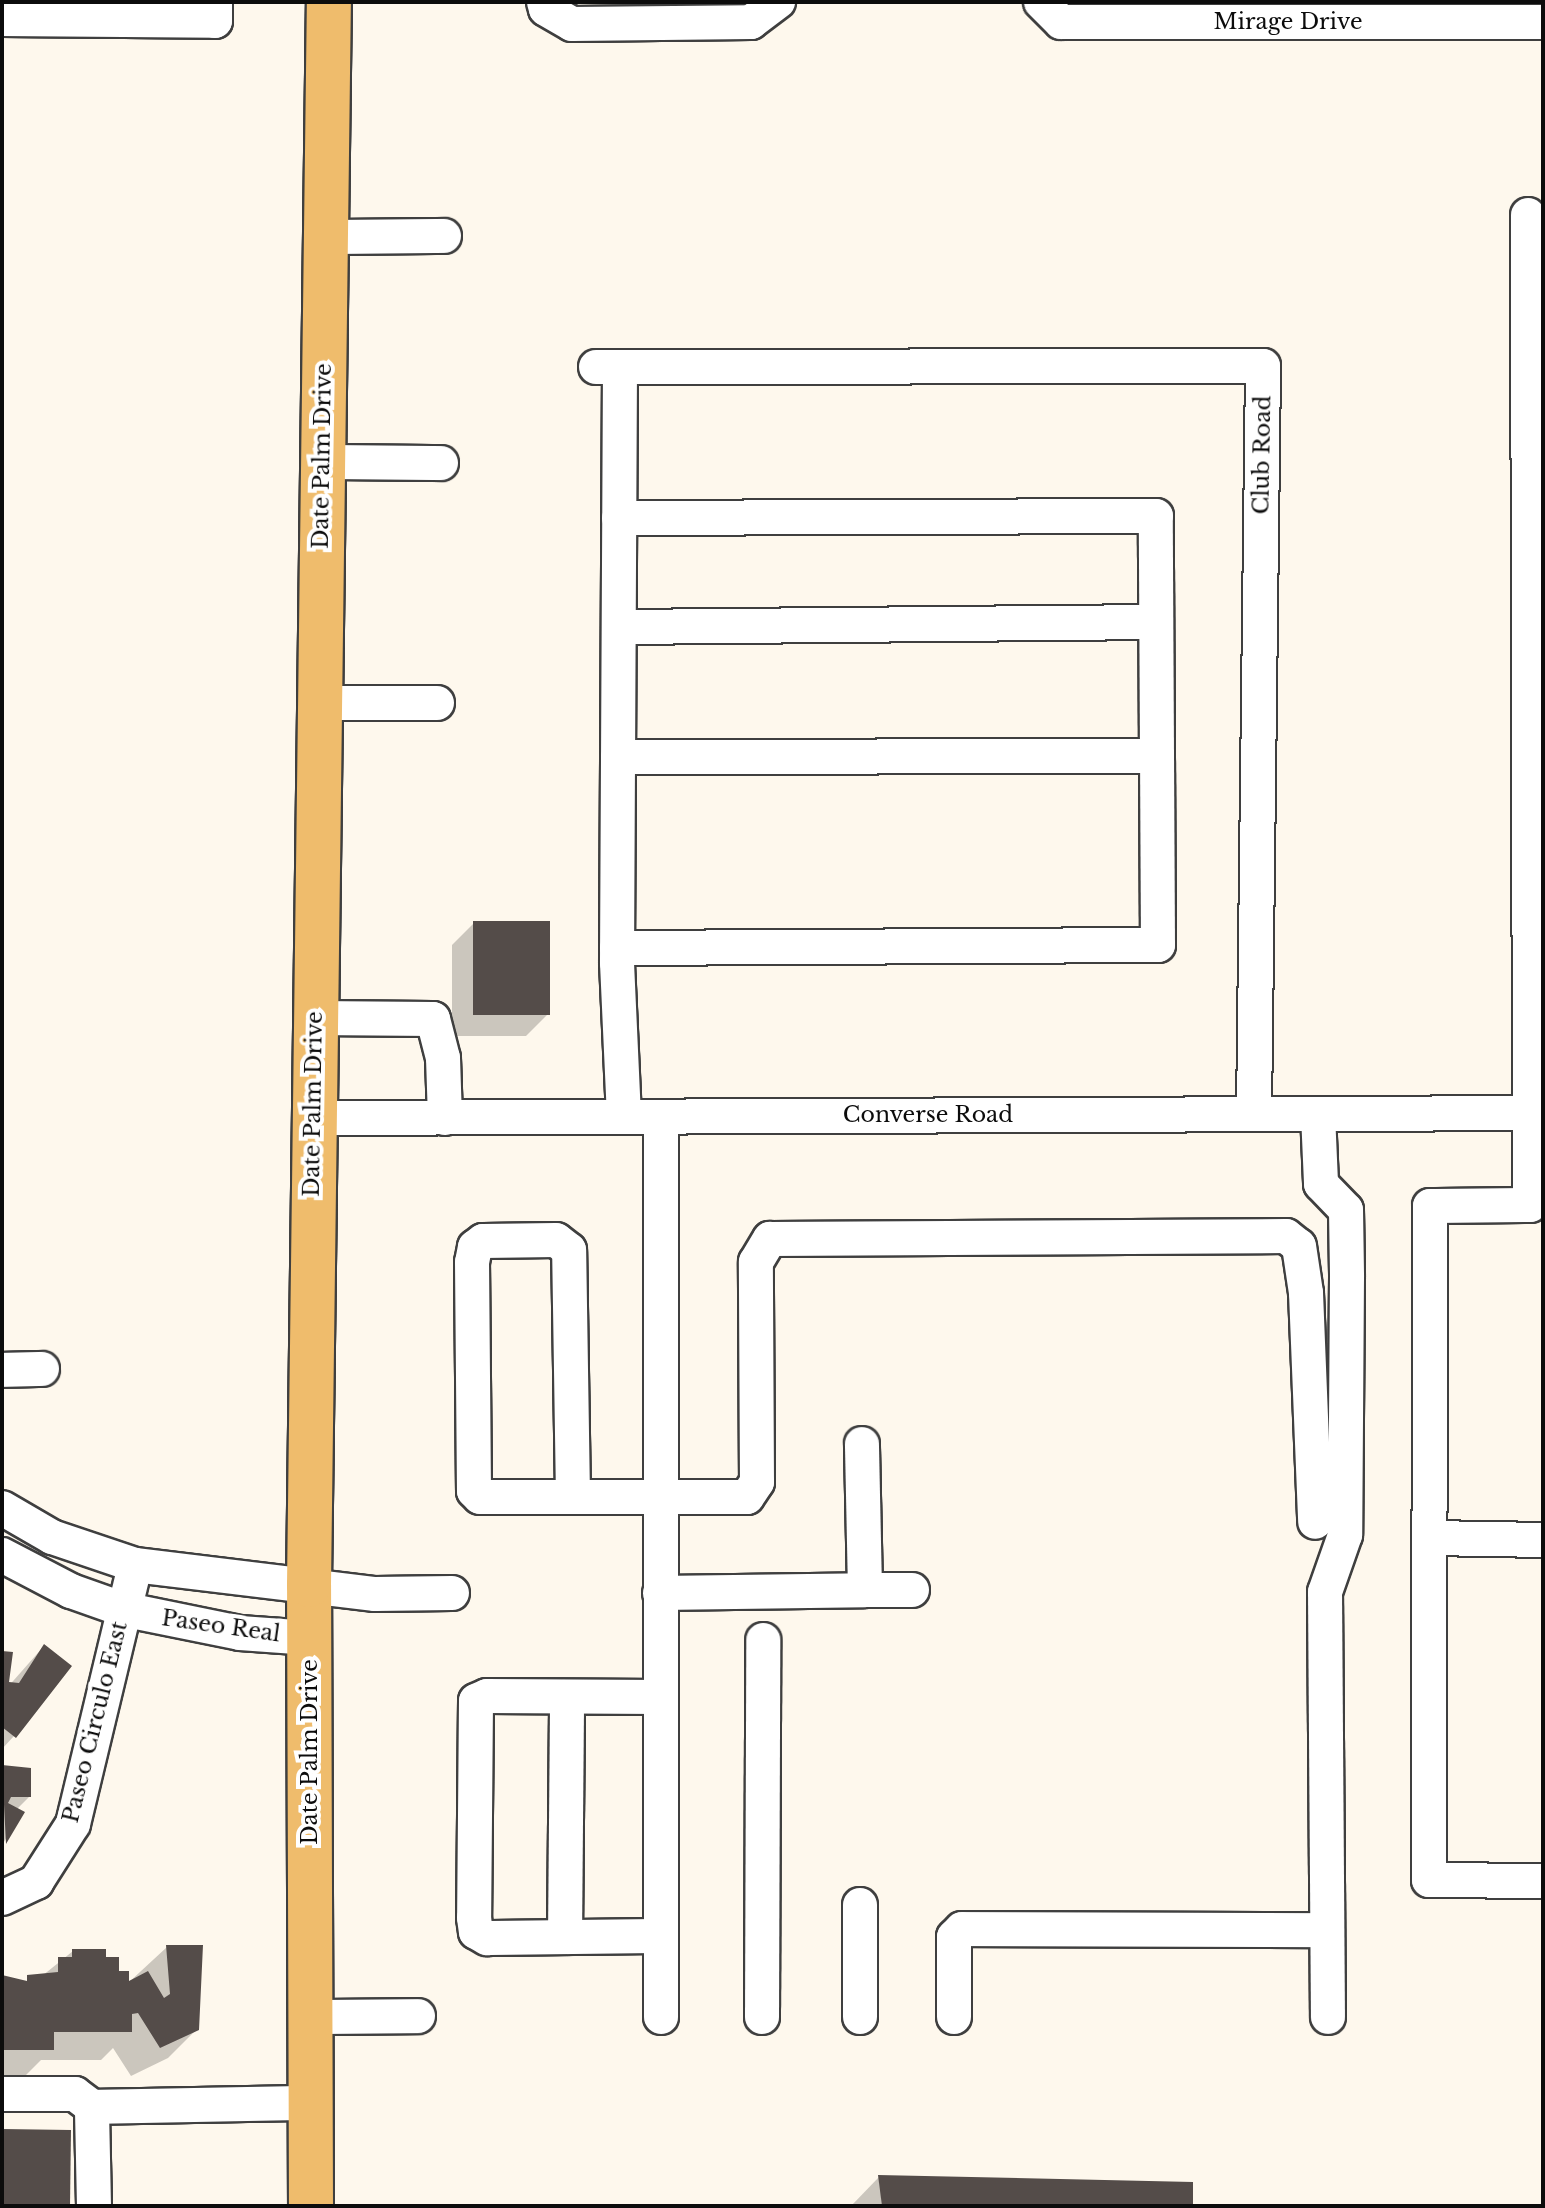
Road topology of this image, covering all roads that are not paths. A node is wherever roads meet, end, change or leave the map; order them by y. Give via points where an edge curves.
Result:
1 (329, 2) edge
2 (544, 2) edge
3 (778, 2) edge
4 (1041, 2) edge
5 (42, 11) edge
6 (215, 12) edge
7 (2, 19) edge
8 (1543, 22) edge
9 (1528, 215) dead end
10 (444, 236) dead end
11 (326, 237) junction
12 (322, 462) junction
13 (441, 463) dead end
14 (619, 518) junction
15 (1156, 622) junction
16 (619, 627) junction
17 (319, 703) junction
18 (437, 703) dead end
19 (1157, 756) junction
20 (618, 757) junction
21 (617, 948) junction
22 (314, 1018) junction
23 (1535, 1113) edge
24 (1254, 1114) junction
25 (1318, 1114) junction
26 (624, 1117) junction
27 (661, 1117) junction
28 (313, 1118) junction
29 (445, 1118) junction
30 (42, 1369) dead end
31 (2, 1370) edge
32 (862, 1444) dead end
33 (573, 1497) junction
34 (661, 1498) junction
35 (2, 1508) edge
36 (1315, 1522) dead end
37 (1430, 1538) junction
38 (1543, 1540) edge
39 (2, 1555) edge
40 (135, 1565) junction
41 (309, 1585) junction
42 (865, 1590) junction
43 (912, 1590) dead end
44 (452, 1593) dead end
45 (660, 1593) junction
46 (122, 1609) junction
47 (310, 1638) junction
48 (763, 1640) dead end
49 (567, 1697) junction
50 (660, 1697) junction
51 (1543, 1881) edge
52 (2, 1898) edge
53 (860, 1905) dead end
54 (1327, 1930) junction
55 (660, 1936) junction
56 (565, 1937) junction
57 (418, 2016) dead end
58 (310, 2017) junction
59 (661, 2017) dead end
60 (762, 2017) dead end
61 (860, 2017) dead end
62 (954, 2017) dead end
63 (1328, 2017) dead end
64 (2, 2094) edge
65 (310, 2103) junction
66 (92, 2107) junction
67 (94, 2206) edge
68 (311, 2206) edge

1 - 11 main road, Date Palm Drive
2 - 3 street via 546,9 572,24 751,22
4 - 8 street, Mirage Drive via 1061,22
5 - 6 street
5 - 7 street
9 - 23 street
10 - 11 street
11 - 12 main road, Date Palm Drive
12 - 13 street
12 - 17 main road, Date Palm Drive
14 - 15 street via 1156,516
14 - 16 street
14 - 24 street, Club Road via 608,367 1263,366
15 - 16 street
15 - 19 street
16 - 20 street
17 - 18 street
17 - 22 main road, Date Palm Drive
19 - 20 street
19 - 21 street via 1158,945
20 - 21 street
21 - 26 street
22 - 28 main road, Date Palm Drive
22 - 29 street via 433,1019 443,1058
23 - 25 street, Converse Road
23 - 37 street via 1530,1205 1430,1206
24 - 25 street, Converse Road
24 - 27 street, Converse Road
25 - 54 street via 1321,1184 1346,1210 1347,1277 1345,1535 1325,1592
26 - 27 street, Converse Road
26 - 29 street, Converse Road
27 - 34 street
28 - 29 street, Converse Road
28 - 41 main road, Date Palm Drive
30 - 31 street
32 - 42 street
33 - 33 street via 480,1497 474,1491 472,1262 475,1247 483,1241 556,1240 569,1250
33 - 34 street
34 - 36 street via 747,1497 754,1492 756,1262 770,1239 1286,1236 1299,1246 1306,1293
34 - 45 street
35 - 40 street via 52,1537
37 - 38 street
37 - 51 street via 1429,1880
39 - 46 street, Paseo Real via 71,1591
40 - 41 street
40 - 46 street, Paseo Circulo East
41 - 44 street via 375,1594
41 - 47 main road, Date Palm Drive
42 - 43 street
42 - 45 street
45 - 50 street
46 - 47 street, Paseo Real via 240,1633
46 - 52 street, Paseo Circulo East via 73,1824 36,1882
47 - 58 main road, Date Palm Drive
48 - 60 street
49 - 50 street
49 - 56 street
49 - 56 street via 487,1696 476,1701 474,1712 476,1932 487,1938
50 - 55 street
53 - 61 street
54 - 62 street via 962,1929 954,1937
54 - 63 street
55 - 56 street
55 - 59 street
57 - 58 street
58 - 65 main road, Date Palm Drive
64 - 66 street via 75,2094
65 - 66 street
65 - 68 main road, Date Palm Drive
66 - 67 street

